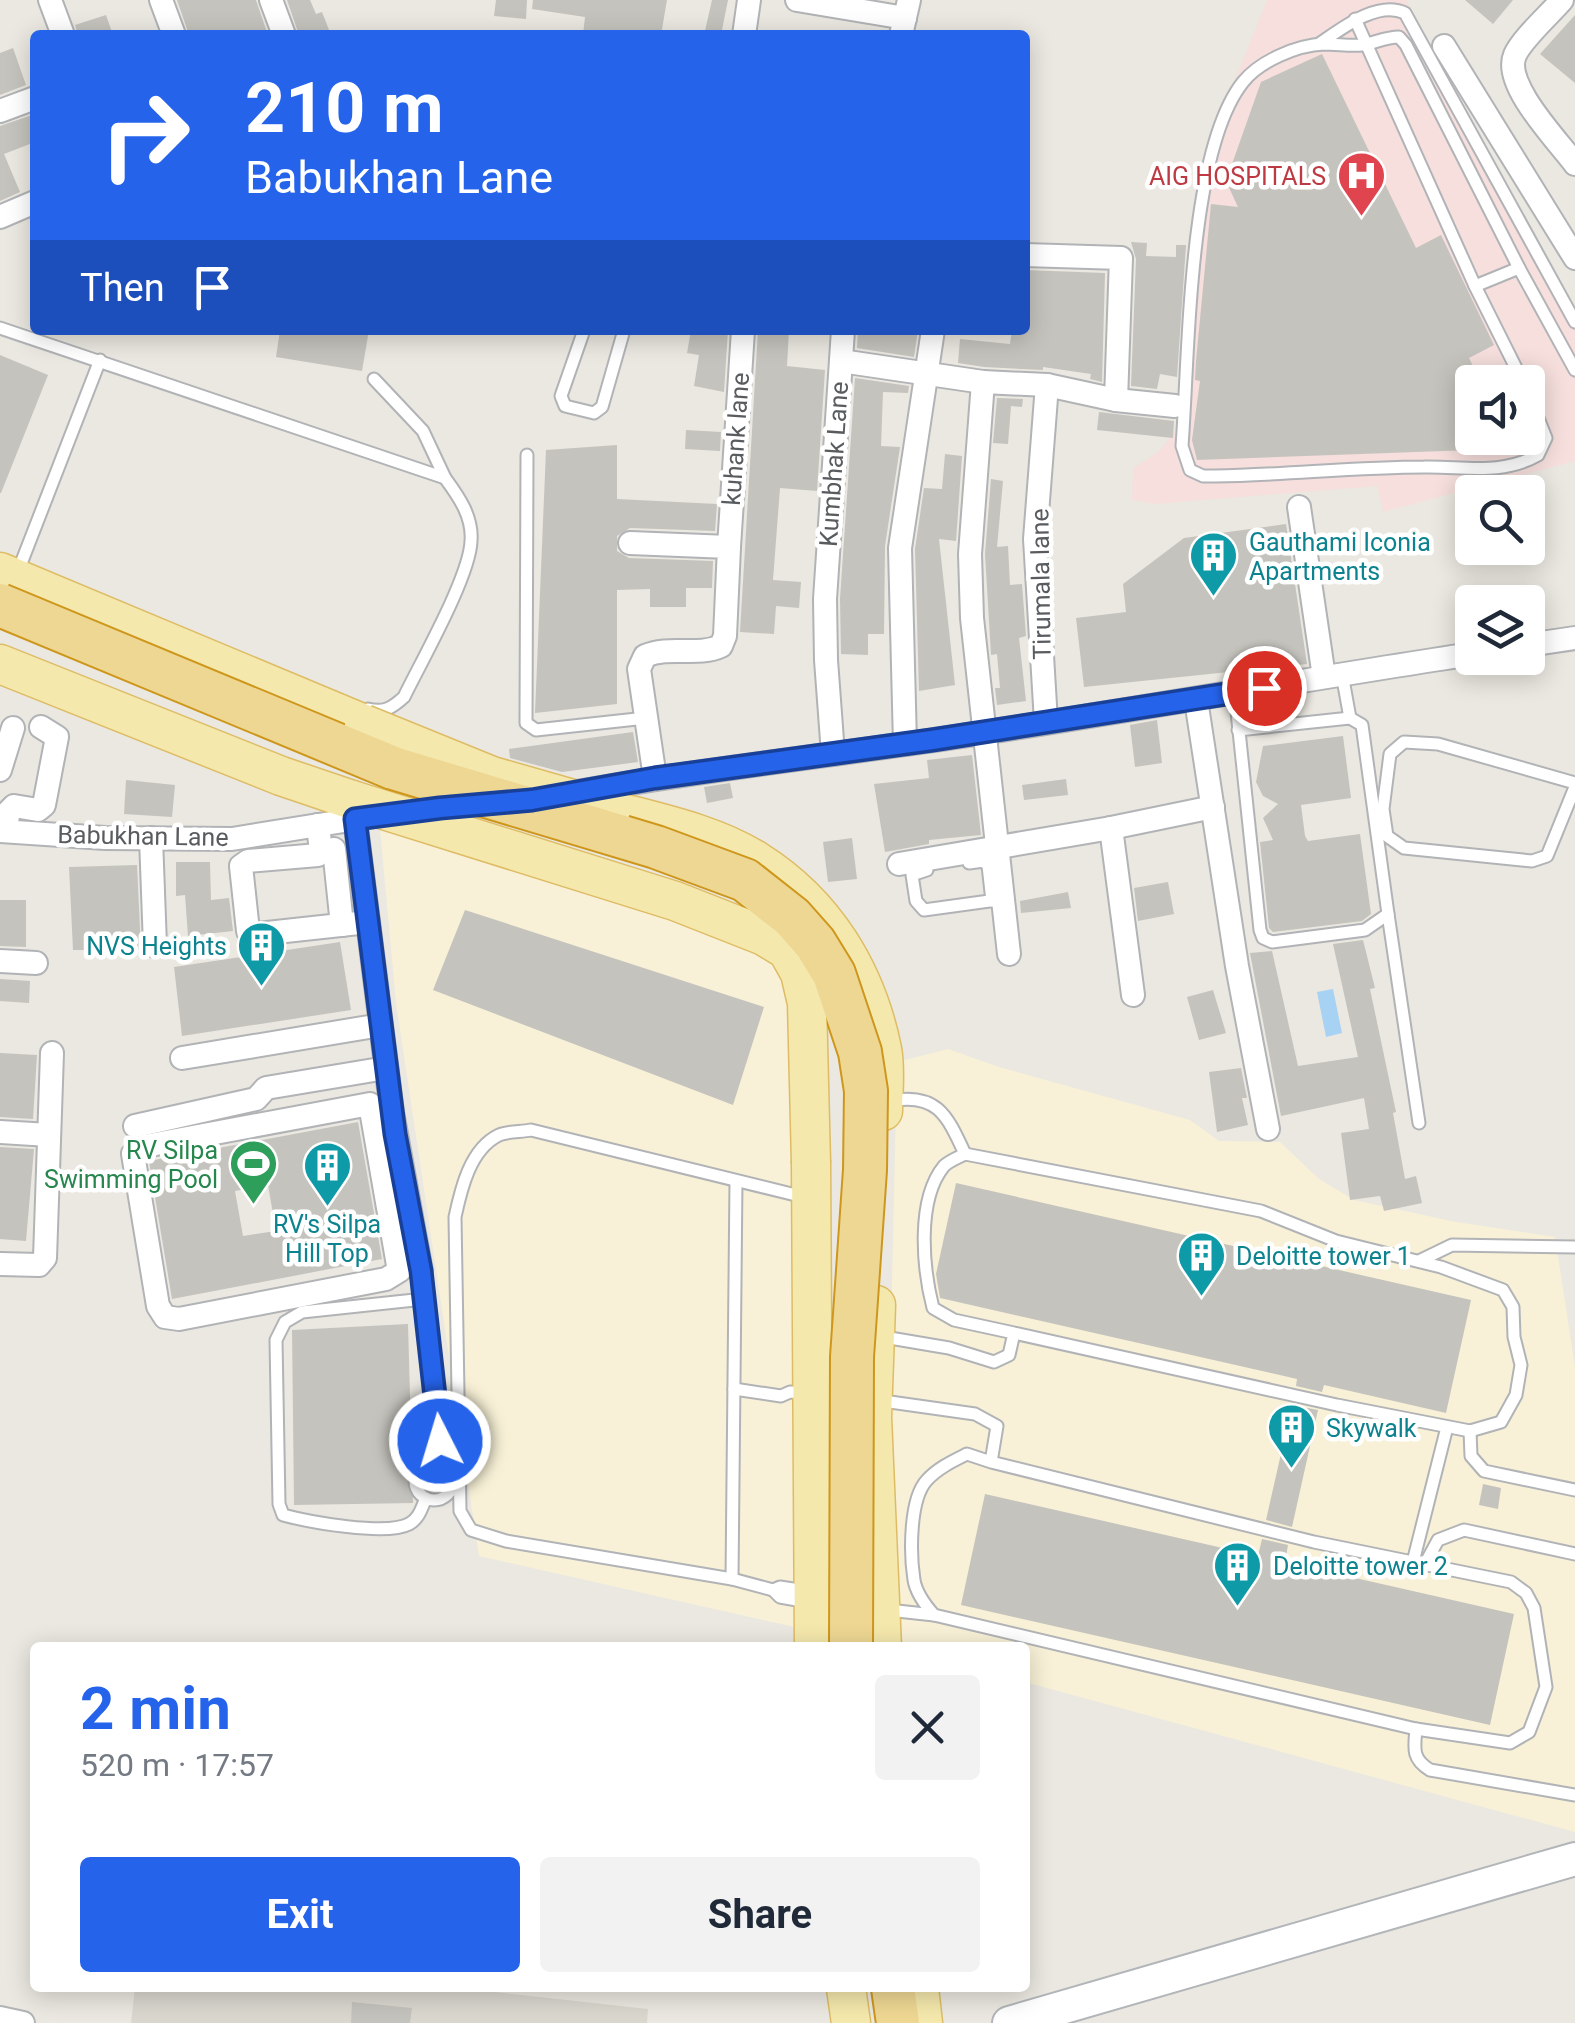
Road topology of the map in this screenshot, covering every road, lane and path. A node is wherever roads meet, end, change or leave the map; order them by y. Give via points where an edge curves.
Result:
1 (50, 0) edge
2 (162, 0) edge
3 (272, 0) edge
4 (749, 0) edge
5 (797, 0) edge
6 (1562, 0) edge
7 (905, 18) edge
8 (1355, 19) junction
9 (62, 30) edge
10 (172, 30) edge
11 (282, 30) edge
12 (745, 30) edge
13 (1319, 44) junction
14 (1364, 45) junction
15 (1444, 46) dead end
16 (30, 100) edge
17 (0, 111) edge
18 (1486, 158) junction
19 (1575, 164) edge
20 (1468, 167) junction
21 (1030, 255) edge
22 (1575, 258) edge
23 (1519, 268) junction
24 (1475, 286) junction
25 (1575, 322) edge
26 (0, 328) edge
27 (582, 335) edge
28 (623, 335) edge
29 (743, 335) edge
30 (843, 335) edge
31 (932, 335) edge
32 (100, 360) junction
33 (841, 361) junction
34 (1514, 365) edge
35 (1575, 370) edge
36 (928, 372) junction
37 (374, 379) dead end
38 (983, 382) junction
39 (1047, 385) junction
40 (1116, 400) junction
41 (1175, 406) dead end
42 (527, 455) dead end
43 (1538, 455) edge
44 (445, 478) junction
45 (1299, 507) dead end
46 (630, 543) dead end
47 (729, 547) junction
48 (11, 563) edge
49 (40, 569) dead end
50 (0, 605) edge
51 (0, 629) edge
52 (1575, 638) edge
53 (1545, 642) edge
54 (1455, 657) edge
55 (0, 664) edge
56 (1333, 675) junction
57 (1234, 693) junction
58 (1196, 700) junction
59 (357, 713) junction
60 (646, 718) junction
61 (1350, 718) junction
62 (1046, 722) junction
63 (42, 727) dead end
64 (13, 728) dead end
65 (1238, 730) junction
66 (986, 732) junction
67 (905, 744) junction
68 (833, 754) junction
69 (0, 770) edge
70 (655, 778) junction
71 (1575, 784) edge
72 (7, 801) edge
73 (1213, 808) junction
74 (354, 810) junction
75 (1570, 820) edge
76 (318, 825) junction
77 (1112, 828) junction
78 (2, 831) edge
79 (151, 838) junction
80 (999, 847) junction
81 (334, 849) dead end
82 (954, 860) junction
83 (899, 864) dead end
84 (998, 900) junction
85 (1388, 914) junction
86 (368, 922) junction
87 (342, 925) junction
88 (154, 946) dead end
89 (1009, 954) dead end
90 (0, 961) edge
91 (36, 963) dead end
92 (1133, 995) dead end
93 (381, 1025) junction
94 (52, 1052) dead end
95 (182, 1058) dead end
96 (386, 1068) junction
97 (884, 1102) junction
98 (382, 1114) junction
99 (1419, 1123) dead end
100 (135, 1126) dead end
101 (1268, 1129) dead end
102 (0, 1132) edge
103 (49, 1135) junction
104 (966, 1154) junction
105 (389, 1158) junction
106 (811, 1181) junction
107 (736, 1182) junction
108 (1575, 1247) edge
109 (1419, 1261) junction
110 (0, 1264) edge
111 (421, 1271) joint
112 (424, 1300) junction
113 (1014, 1333) junction
114 (874, 1335) junction
115 (734, 1390) junction
116 (802, 1398) junction
117 (872, 1400) junction
118 (1446, 1427) junction
119 (1470, 1432) junction
120 (812, 1456) junction
121 (873, 1457) junction
122 (439, 1462) junction
123 (992, 1462) junction
124 (1575, 1490) edge
125 (426, 1498) junction
126 (875, 1511) junction
127 (812, 1514) junction
128 (1575, 1554) edge
129 (1419, 1563) junction
130 (732, 1579) junction
131 (813, 1598) junction
132 (878, 1609) junction
133 (934, 1614) junction
134 (814, 1642) edge
135 (830, 1642) edge
136 (852, 1642) edge
137 (881, 1642) edge
138 (1416, 1730) junction
139 (1575, 1795) edge
140 (1575, 1859) edge
141 (846, 1992) edge
142 (870, 1992) edge
143 (894, 1992) edge
144 (919, 1992) edge
145 (0, 2018) edge
146 (24, 2023) edge
147 (850, 2023) edge
148 (874, 2023) edge
149 (898, 2023) edge
150 (923, 2023) edge
151 (1010, 2023) edge

1 - 9 street
2 - 10 street
3 - 11 street
4 - 12 street
5 - 7 street
6 - 19 street via 1515,54 1512,69 1518,88
8 - 13 lane
8 - 14 lane
8 - 18 lane via 1386,10 1405,13
13 - 14 lane
13 - 43 lane via 1274,58 1245,80 1211,152 1196,247 1185,461 1190,470 1215,476 1426,466 1486,470
14 - 20 lane via 1388,37 1406,45
14 - 24 lane
15 - 22 street
16 - 17 street
18 - 20 lane
18 - 25 lane
20 - 23 lane
21 - 40 street via 1121,258
23 - 24 lane
23 - 35 lane
24 - 34 lane
26 - 32 lane
27 - 28 lane via 560,396 565,406 594,414 602,408
29 - 47 street, kuhank lane
30 - 33 street, Kumbhak Lane
31 - 36 street
32 - 44 lane
32 - 48 lane
33 - 36 street
33 - 68 street, Kumbhak Lane via 826,599
36 - 38 street
36 - 67 street via 900,548
37 - 44 lane via 424,431
38 - 39 street
38 - 66 street via 970,554
39 - 40 street
39 - 62 street, Tirumala lane via 1035,540
40 - 41 street
42 - 60 lane via 526,723 536,730
44 - 59 lane via 470,522 472,543 462,575 404,697 381,712
45 - 56 street
46 - 47 street
47 - 60 street, kuhank lane via 722,646 645,656 640,669
48 - 49 lane
48 - 59 main road
50 - 136 highway, bridge via 393,768 744,880 815,943 834,974 866,1091 852,1358
51 - 135 highway via 322,764 732,901 798,950 831,1018 839,1095 828,1357
52 - 53 street
54 - 56 street, Babukhan Lane
55 - 74 main road
56 - 57 street, Babukhan Lane
56 - 61 lane
57 - 58 street, Babukhan Lane
57 - 65 lane
58 - 62 street, Babukhan Lane
58 - 73 street
59 - 97 main road, bridge via 492,776 688,830 756,860 837,934 883,1052
60 - 70 street
61 - 65 lane
61 - 85 lane via 1362,725
62 - 66 street, Babukhan Lane
63 - 72 street via 57,738 44,805 38,810
64 - 69 street
65 - 85 lane via 1264,938 1365,930
66 - 67 street, Babukhan Lane
66 - 80 street
67 - 68 street, Babukhan Lane
68 - 70 street, Babukhan Lane
70 - 74 street, Babukhan Lane via 532,800
71 - 75 lane
71 - 75 lane via 1438,744 1404,742 1390,754 1385,823 1387,836 1404,848 1532,861 1547,856
72 - 78 street
73 - 77 street
73 - 101 street
74 - 76 street, Babukhan Lane
74 - 86 street
74 - 106 main road, bridge via 675,900 787,950 806,1004
76 - 79 street, Babukhan Lane via 232,839
76 - 87 street via 318,855 242,864 246,927 258,934
77 - 80 street
77 - 92 street
78 - 79 street, Babukhan Lane
79 - 88 street
80 - 82 street
80 - 84 street
81 - 87 street
82 - 83 street
82 - 84 lane via 984,861
82 - 84 lane via 912,875 920,907
84 - 89 street
85 - 99 lane
86 - 87 street
86 - 93 street
90 - 91 street
93 - 95 street
93 - 96 street
94 - 103 street
96 - 98 street
96 - 100 street via 266,1088 256,1099
97 - 104 lane via 932,1102 950,1120
97 - 114 main road
98 - 105 street
98 - 105 street via 366,1104 145,1146 133,1154 165,1318 272,1303 399,1272
102 - 103 street
103 - 110 street via 45,1258 39,1266
104 - 109 lane via 1261,1211 1336,1241
104 - 113 lane via 945,1165 927,1202 924,1272 933,1308 954,1320
105 - 111 street
106 - 107 lane
106 - 116 main road
107 - 115 lane
107 - 130 lane via 531,1130 500,1134 482,1148 462,1183 455,1217 460,1510 472,1530
108 - 109 lane via 1452,1245
109 - 119 lane via 1503,1290 1513,1307 1521,1364 1516,1395 1501,1422
111 - 112 lane
112 - 122 lane
112 - 125 lane via 302,1312 276,1340 282,1515 398,1527 416,1519
113 - 114 lane via 1009,1355 994,1362
113 - 118 lane
114 - 117 main road
115 - 116 lane
115 - 130 lane
116 - 120 main road
117 - 121 main road
117 - 123 lane via 974,1414 997,1426
118 - 119 lane
118 - 129 lane
119 - 124 lane via 1471,1456 1484,1471
120 - 121 main road
120 - 127 main road
121 - 126 main road
122 - 125 lane via 427,1463 416,1477
122 - 125 lane via 450,1468 452,1487 445,1497
123 - 129 lane
123 - 133 lane via 967,1454 948,1462 917,1495 914,1583
126 - 127 main road
126 - 132 main road
127 - 131 main road
128 - 129 lane via 1464,1530 1438,1540
129 - 138 lane via 1511,1582 1526,1592 1540,1630 1546,1687 1529,1732 1510,1743
130 - 131 lane via 780,1597
131 - 134 main road
132 - 133 lane
132 - 137 main road
133 - 138 lane
138 - 139 lane via 1414,1752 1430,1770
140 - 151 main road
141 - 147 main road
142 - 148 highway
143 - 149 highway
144 - 150 main road
145 - 146 street

